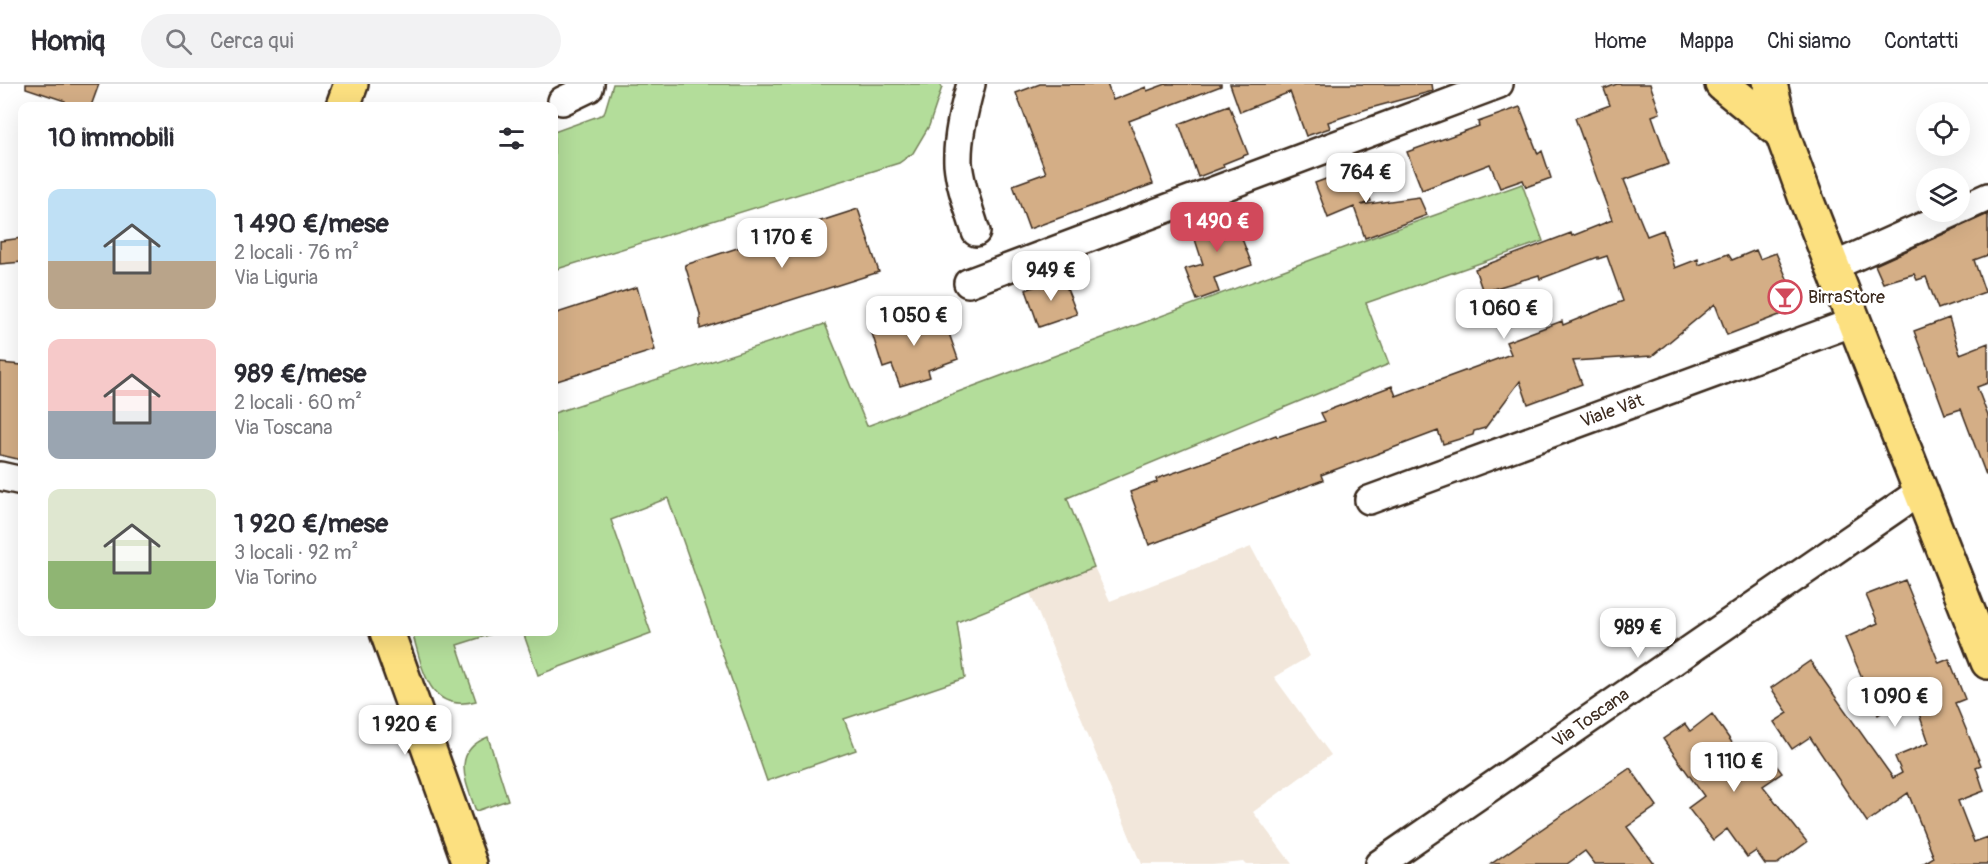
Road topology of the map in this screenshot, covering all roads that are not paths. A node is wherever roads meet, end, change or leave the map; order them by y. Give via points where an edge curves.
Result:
1 (351, 84) edge
2 (590, 84) edge
3 (971, 84) edge
4 (1499, 84) edge
5 (1722, 84) edge
6 (1770, 84) edge
7 (562, 101) dead end
8 (344, 102) edge
9 (1782, 133) junction
10 (1988, 197) edge
11 (1970, 205) edge
12 (1932, 222) edge
13 (976, 232) dead end
14 (1832, 267) junction
15 (968, 283) dead end
16 (1854, 322) junction
17 (0, 476) edge
18 (18, 480) edge
19 (1922, 490) junction
20 (1369, 500) dead end
21 (388, 636) edge
22 (1988, 662) edge
23 (470, 864) edge
24 (1379, 864) edge

1 - 8 main road
2 - 7 street
3 - 13 street via 958,162
4 - 15 street
5 - 9 main road
6 - 9 main road
9 - 14 main road
10 - 11 street
12 - 14 street
14 - 16 main road
16 - 19 main road
16 - 20 street, Viale Vât
17 - 18 street
19 - 22 main road
19 - 24 street, Via Toscana
21 - 23 main road

